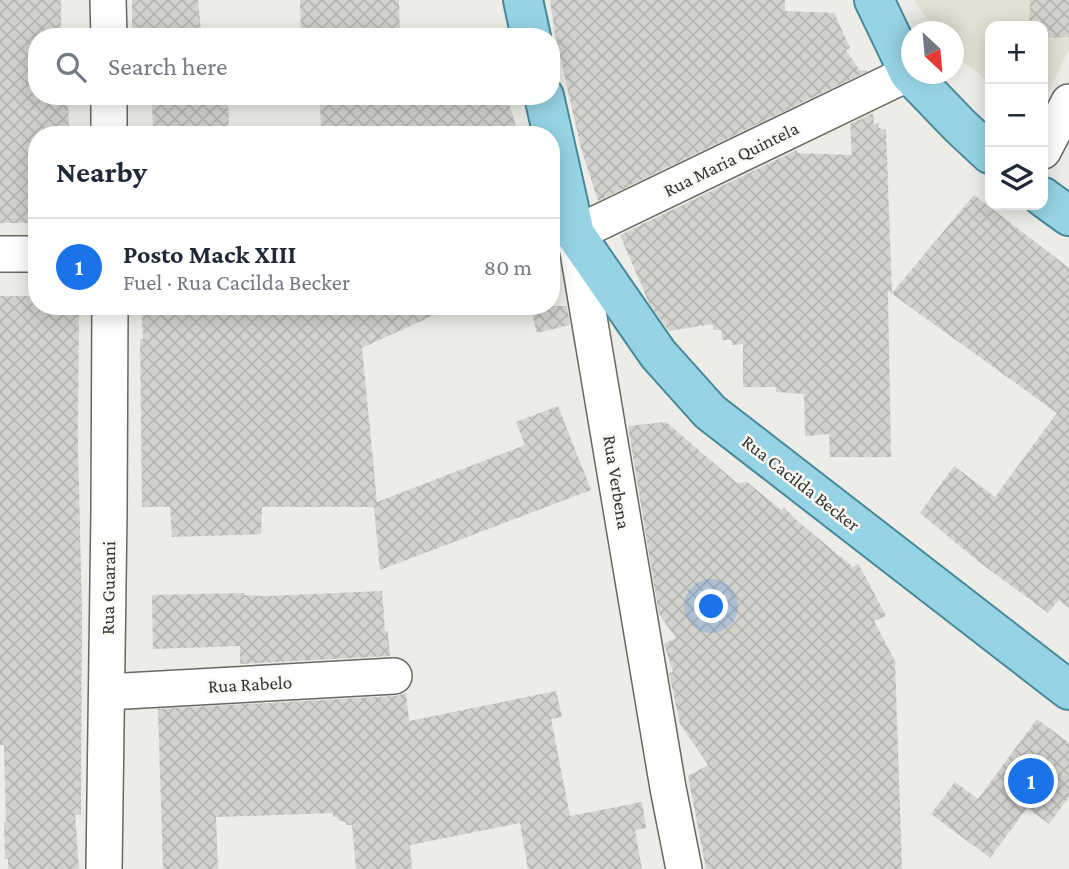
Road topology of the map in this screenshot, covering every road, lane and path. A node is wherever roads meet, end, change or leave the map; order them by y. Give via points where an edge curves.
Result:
1 (108, 0) edge
2 (523, 0) edge
3 (874, 0) edge
4 (109, 28) edge
5 (529, 28) edge
6 (901, 56) edge
7 (901, 77) edge
8 (920, 84) edge
9 (1069, 102) edge
10 (109, 105) edge
11 (545, 105) edge
12 (109, 126) edge
13 (548, 126) edge
14 (1045, 147) edge
15 (985, 148) edge
16 (1048, 201) edge
17 (560, 213) edge
18 (1069, 216) edge
19 (563, 235) edge
20 (0, 254) edge
21 (28, 254) edge
22 (110, 315) edge
23 (394, 676) dead end
24 (1069, 690) edge
25 (107, 692) junction
26 (104, 869) edge
27 (684, 869) edge

1 - 4 street
2 - 5 main road
3 - 6 main road
7 - 19 street, Rua Maria Quintela
8 - 15 main road
9 - 14 street
10 - 12 street
11 - 13 main road, Rua Verbena
16 - 18 main road
17 - 19 main road, Rua Verbena
19 - 24 main road, Rua Cacilda Becker via 710,412
19 - 27 street, Rua Verbena
20 - 21 street
22 - 25 street, Rua Guarani
23 - 25 street, Rua Rabelo
25 - 26 street, Rua Guarani

